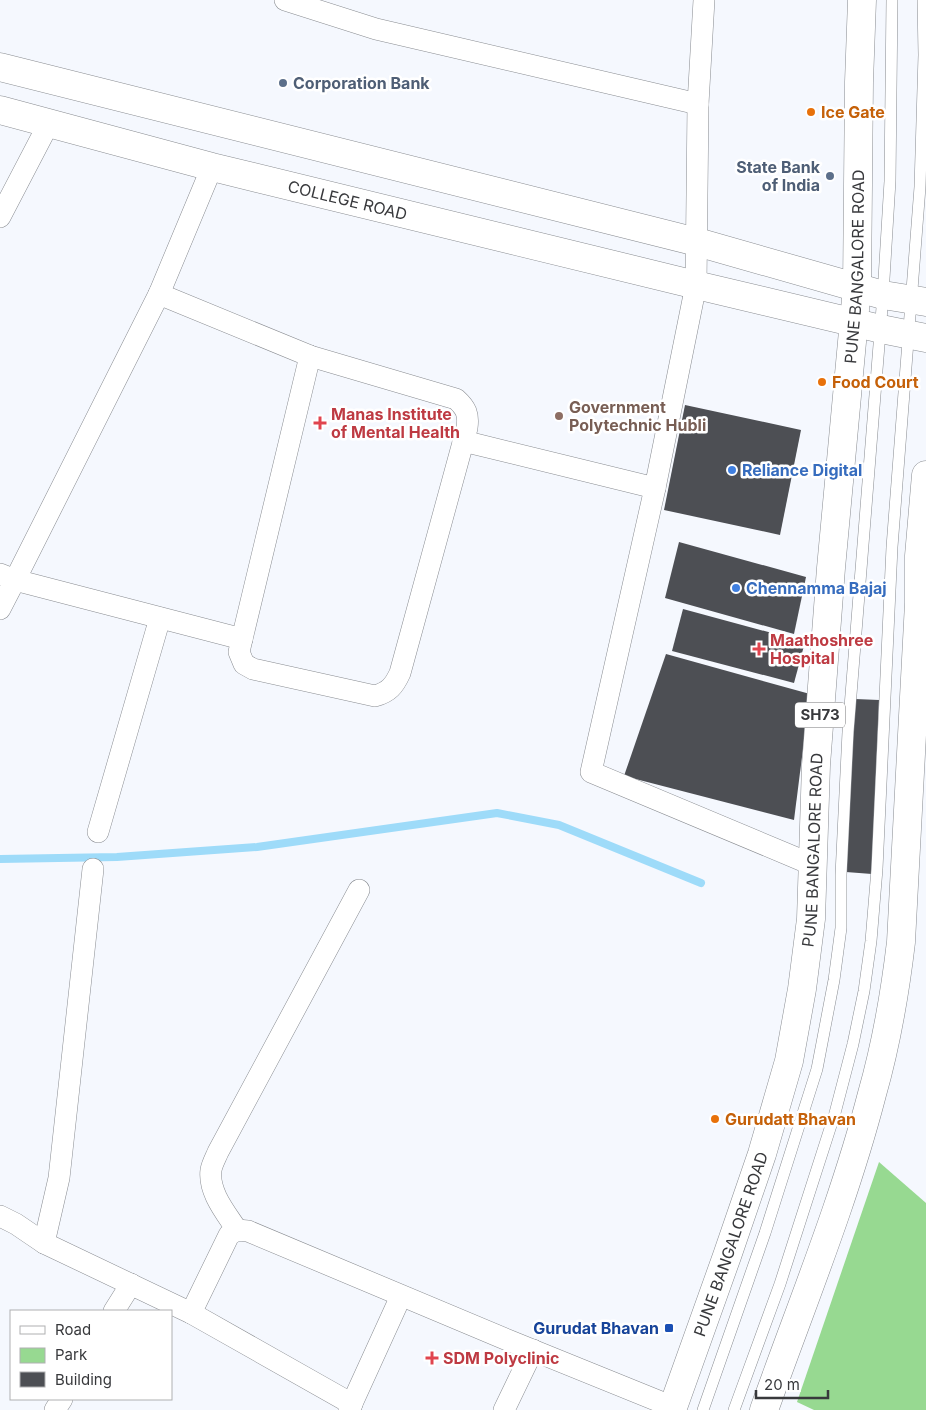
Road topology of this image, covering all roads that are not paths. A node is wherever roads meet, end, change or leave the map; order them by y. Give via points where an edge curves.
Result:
1 (285, 0) edge
2 (704, 0) edge
3 (862, 0) edge
4 (892, 0) edge
5 (923, 0) edge
6 (0, 67) edge
7 (698, 104) junction
8 (0, 110) edge
9 (49, 122) junction
10 (212, 167) junction
11 (0, 217) edge
12 (697, 242) junction
13 (696, 285) junction
14 (857, 288) junction
15 (159, 294) junction
16 (883, 294) junction
17 (919, 301) edge
18 (854, 322) junction
19 (881, 328) junction
20 (918, 336) edge
21 (310, 356) junction
22 (463, 441) junction
23 (926, 475) edge
24 (655, 488) junction
25 (7, 577) edge
26 (922, 604) edge
27 (0, 609) edge
28 (160, 618) junction
29 (242, 639) junction
30 (98, 832) dead end
31 (812, 865) junction
32 (93, 868) dead end
33 (359, 890) dead end
34 (0, 1216) edge
35 (237, 1230) junction
36 (44, 1243) junction
37 (131, 1284) junction
38 (401, 1296) junction
39 (115, 1310) edge
40 (191, 1313) junction
41 (533, 1350) junction
42 (350, 1407) edge
43 (673, 1409) edge
44 (504, 1410) edge
45 (703, 1410) edge
46 (734, 1410) edge
47 (764, 1410) edge

1 - 7 street via 376,29
2 - 7 street
3 - 14 main road, PUNE BANGALORE ROAD / SH73
4 - 16 lane via 890,181
5 - 17 lane
6 - 12 main road
7 - 12 street
8 - 9 main road, COLLEGE ROAD
9 - 10 main road, COLLEGE ROAD
9 - 11 street
10 - 13 main road, COLLEGE ROAD
10 - 15 street
12 - 13 street
12 - 14 main road
13 - 18 main road, COLLEGE ROAD
13 - 24 street
14 - 16 main road
14 - 18 main road, PUNE BANGALORE ROAD / SH73
15 - 21 street
15 - 25 street
16 - 17 main road
16 - 19 lane
17 - 20 lane
18 - 19 main road, COLLEGE ROAD
18 - 31 main road, PUNE BANGALORE ROAD / SH73 via 831,568
19 - 20 main road, COLLEGE ROAD
19 - 45 lane via 848,732 841,928 834,980 817,1069 766,1233
20 - 46 lane via 892,547 877,869 864,991 854,1044 835,1113 780,1284
21 - 22 street via 456,399 466,408 468,418
21 - 29 street
22 - 24 street
22 - 29 street via 400,673 391,689 375,696 253,668 244,664 239,652
23 - 26 main road via 919,556
24 - 31 street via 591,772
25 - 27 street
25 - 28 street
26 - 47 main road via 901,942 890,1015 873,1094 849,1172
28 - 29 street
28 - 30 street
31 - 43 main road, PUNE BANGALORE ROAD / SH73 via 811,919 805,972 789,1061 752,1182
32 - 36 street via 59,1178
33 - 35 street via 211,1170 216,1197
34 - 36 street
35 - 38 street via 248,1230
35 - 40 street via 229,1235
36 - 37 street
37 - 39 street
37 - 40 street
38 - 41 street
38 - 42 street
40 - 42 street
41 - 43 street
41 - 44 street

